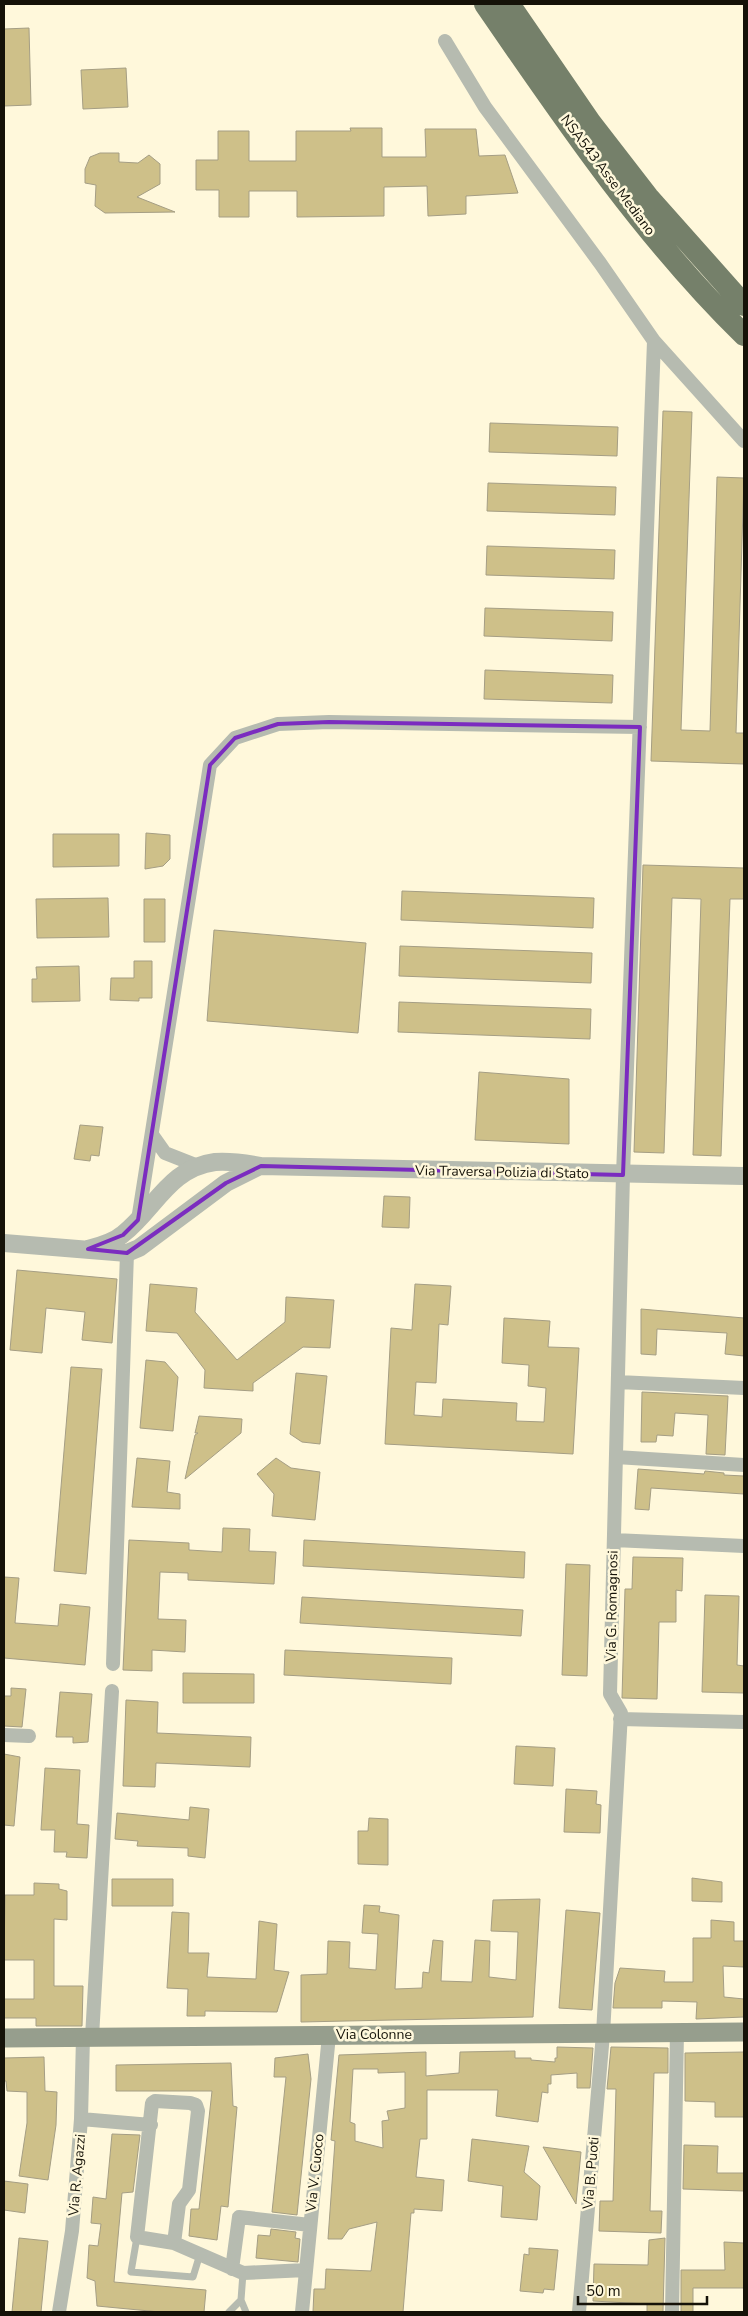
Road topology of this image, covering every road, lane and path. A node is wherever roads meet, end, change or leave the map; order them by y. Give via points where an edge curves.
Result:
1 (485, 4) edge
2 (509, 4) edge
3 (445, 41) dead end
4 (744, 306) edge
5 (744, 335) edge
6 (654, 341) junction
7 (744, 441) edge
8 (640, 727) junction
9 (153, 1136) junction
10 (198, 1166) junction
11 (260, 1166) junction
12 (623, 1175) junction
13 (744, 1176) edge
14 (210, 1195) junction
15 (152, 1202) junction
16 (138, 1220) junction
17 (170, 1224) junction
18 (4, 1243) edge
19 (88, 1249) junction
20 (133, 1250) junction
21 (618, 1382) junction
22 (744, 1388) edge
23 (616, 1457) junction
24 (744, 1465) edge
25 (614, 1540) junction
26 (744, 1546) edge
27 (113, 1664) dead end
28 (112, 1691) dead end
29 (620, 1719) junction
30 (744, 1722) edge
31 (4, 1735) edge
32 (29, 1736) dead end
33 (677, 2032) junction
34 (744, 2032) edge
35 (329, 2034) junction
36 (603, 2034) junction
37 (87, 2037) junction
38 (4, 2038) edge
39 (81, 2119) junction
40 (151, 2125) junction
41 (310, 2225) junction
42 (137, 2237) junction
43 (174, 2243) junction
44 (200, 2254) junction
45 (306, 2270) junction
46 (237, 2271) junction
47 (241, 2300) junction
48 (59, 2312) edge
49 (229, 2312) edge
50 (246, 2312) edge
51 (302, 2312) edge
52 (579, 2312) edge
53 (672, 2312) edge

1 - 5 highway, NSA543 Asse Mediano via 581,142 631,207 709,301
2 - 4 highway, NSA543 Asse Mediano via 590,122 648,197
3 - 6 street via 485,107
6 - 7 street
6 - 8 street, Via G. Romagnosi
8 - 9 street via 329,722 278,724 235,738 210,765
8 - 12 street, Via G. Romagnosi
9 - 10 street via 165,1153
9 - 16 street
10 - 11 street, Via Traversa Polizia di Stato via 234,1162
10 - 14 street
10 - 15 street via 172,1181
11 - 12 street, Via Traversa Polizia di Stato
11 - 14 street
12 - 13 street, Via Traversa Polizia di Stato
12 - 21 street, Via G. Romagnosi
14 - 17 street
15 - 16 street
15 - 17 street via 158,1216
16 - 19 street via 123,1235
16 - 20 street
17 - 20 street
18 - 19 street
19 - 20 street
20 - 27 street
21 - 22 street
21 - 23 street, Via G. Romagnosi
23 - 24 street
23 - 25 street, Via G. Romagnosi
25 - 26 street
25 - 29 street, Via G. Romagnosi via 610,1694
28 - 37 street, Via R. Agazzi
29 - 30 street
29 - 36 street, Via G. Romagnosi
31 - 32 street
33 - 34 main road, Via Colonne
33 - 36 main road, Via Colonne
33 - 53 street
35 - 36 main road, Via Colonne
35 - 37 main road, Via Colonne
35 - 41 street, Via V. Cuoco
36 - 52 street, Via B. Puoti
37 - 38 main road, Via Colonne
37 - 39 street, Via R. Agazzi
39 - 40 street
39 - 48 street, Via R. Agazzi via 72,2231
40 - 42 street
40 - 43 street via 152,2103 155,2101 196,2105 189,2190 179,2204
41 - 45 street, Via V. Cuoco
41 - 46 street via 239,2217
42 - 43 street
42 - 44 lane via 131,2272 193,2277
43 - 44 street
44 - 46 street
45 - 46 street
45 - 51 street, Via V. Cuoco
46 - 47 lane
47 - 49 lane
47 - 50 lane

